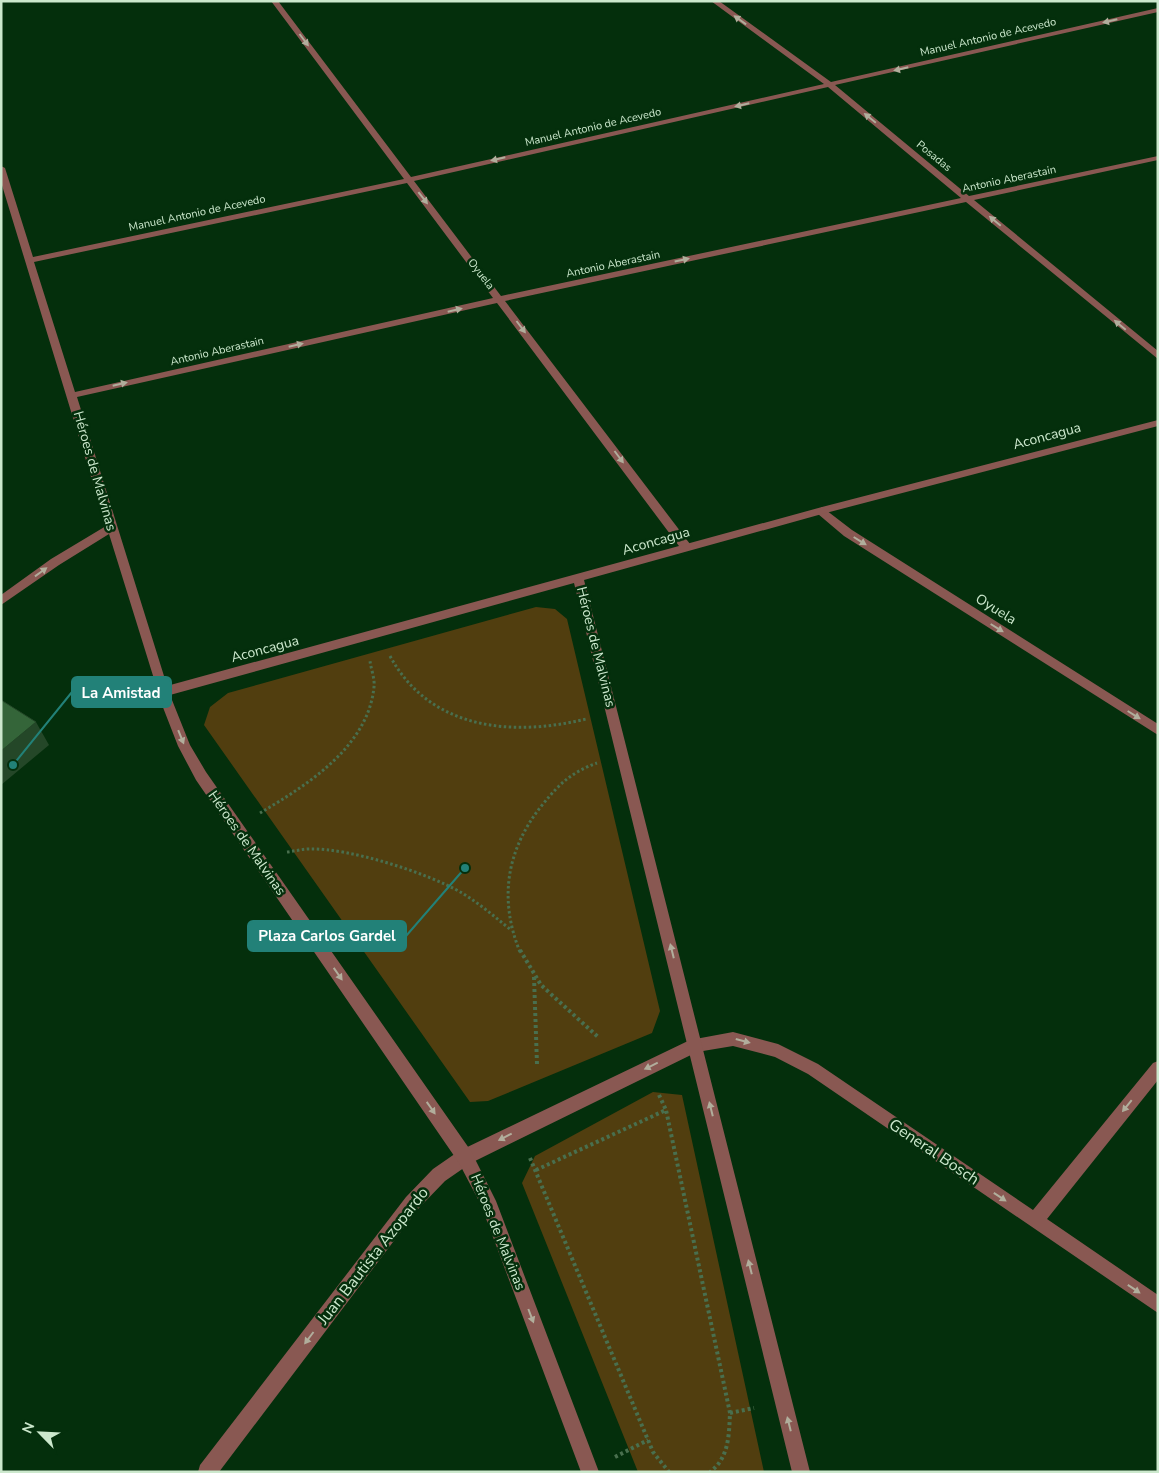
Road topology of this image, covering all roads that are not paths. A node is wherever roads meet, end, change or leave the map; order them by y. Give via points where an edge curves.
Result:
1 (274, 1) edge
2 (714, 1) edge
3 (1158, 10) edge
4 (830, 85) junction
5 (1158, 158) edge
6 (1, 168) edge
7 (408, 180) junction
8 (969, 199) junction
9 (31, 260) junction
10 (500, 299) junction
11 (1158, 356) edge
12 (73, 395) junction
13 (1158, 423) edge
14 (822, 511) junction
15 (111, 528) junction
16 (686, 547) junction
17 (578, 578) junction
18 (1, 601) edge
19 (163, 692) junction
20 (1158, 730) edge
21 (695, 1045) junction
22 (1158, 1068) edge
23 (466, 1157) junction
24 (1035, 1221) junction
25 (1158, 1305) edge
26 (590, 1471) edge
27 (208, 1472) edge
28 (801, 1472) edge

1 -> 7 street, Oyuela
4 -> 2 street, Posadas
3 -> 4 street, Manuel Antonio de Acevedo
4 -> 7 street, Manuel Antonio de Acevedo
8 -> 4 street, Posadas
5 - 8 street, Antonio Aberastain
6 - 9 street, Héroes de Malvinas
7 - 9 street, Manuel Antonio de Acevedo
7 -> 10 street, Oyuela
10 -> 8 street, Antonio Aberastain
11 -> 8 street, Posadas
9 - 12 street, Héroes de Malvinas
12 -> 10 street, Antonio Aberastain
10 -> 16 street, Oyuela
12 - 15 street, Héroes de Malvinas
13 - 14 street, Aconcagua
14 - 16 street, Aconcagua
14 -> 20 street, Oyuela via 848,533
18 -> 15 street via 55,562
15 - 19 street, Héroes de Malvinas
16 - 17 street, Aconcagua
17 - 19 street, Aconcagua
21 -> 17 street, Héroes de Malvinas
19 -> 23 street, Héroes de Malvinas via 184,746 200,776
21 -> 23 street, Juan Bautista Azopardo
21 -> 24 street, General Bosch via 733,1039 778,1051 813,1069
28 -> 21 street, Héroes de Malvinas
22 -> 24 street
23 -> 26 street, Héroes de Malvinas via 488,1201
23 -> 27 street, Juan Bautista Azopardo via 439,1175 412,1203
24 -> 25 street, General Bosch

